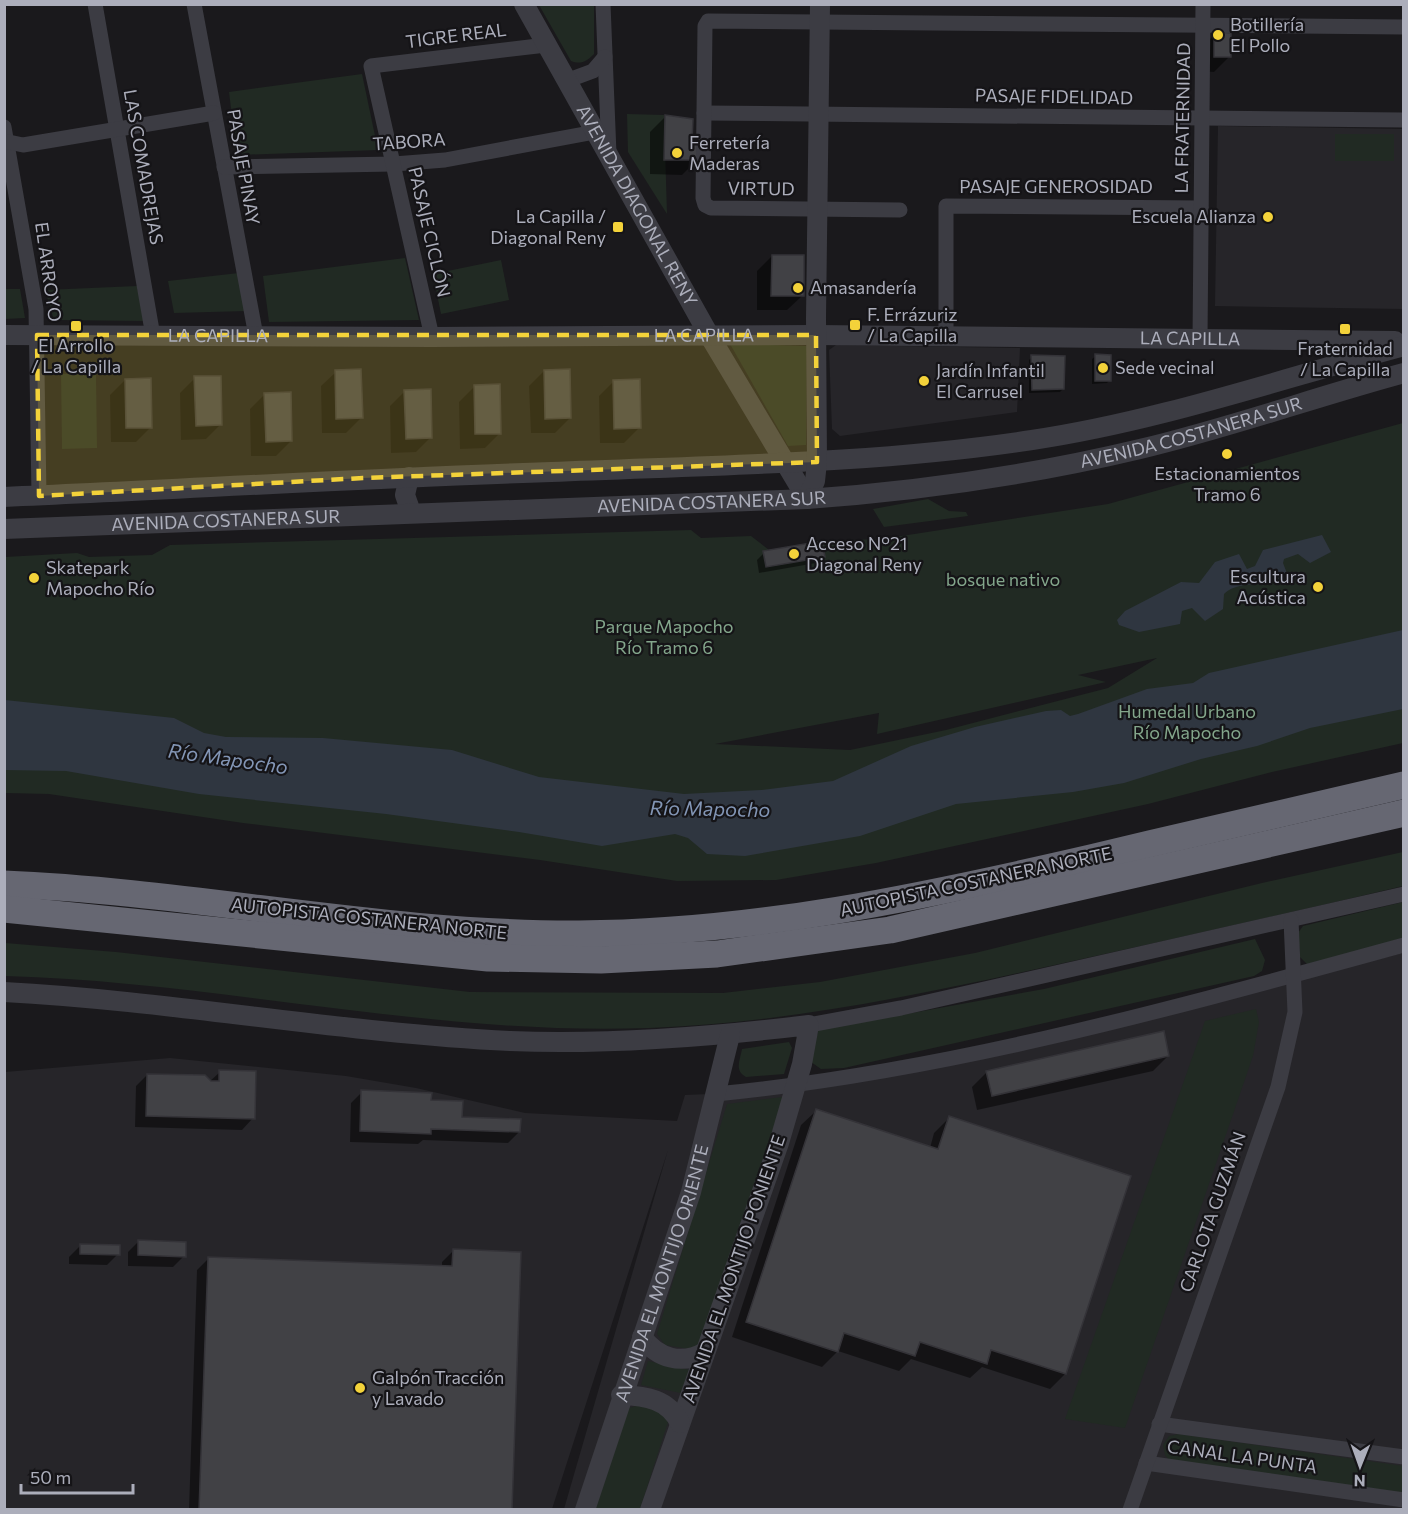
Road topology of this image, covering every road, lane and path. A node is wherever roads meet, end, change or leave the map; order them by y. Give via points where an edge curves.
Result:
1 (95, 4) edge
2 (524, 4) edge
3 (603, 4) edge
4 (1203, 4) edge
5 (197, 5) edge
6 (820, 12) edge
7 (1203, 24) junction
8 (1404, 27) edge
9 (546, 45) junction
10 (605, 57) junction
11 (371, 66) joint
12 (566, 81) junction
13 (214, 112) junction
14 (704, 113) junction
15 (819, 114) junction
16 (1202, 118) junction
17 (1404, 120) edge
18 (117, 130) junction
19 (595, 132) junction
20 (5, 136) edge
21 (609, 158) junction
22 (394, 164) junction
23 (224, 167) junction
24 (1201, 208) junction
25 (817, 209) junction
26 (900, 210) dead end
27 (4, 335) edge
28 (37, 335) junction
29 (709, 335) junction
30 (816, 335) junction
31 (153, 336) junction
32 (256, 336) junction
33 (432, 337) junction
34 (946, 338) junction
35 (1200, 339) junction
36 (1404, 341) edge
37 (1404, 346) edge
38 (1404, 373) edge
39 (817, 462) junction
40 (783, 463) junction
41 (409, 477) junction
42 (363, 478) junction
43 (39, 496) junction
44 (4, 497) edge
45 (807, 499) junction
46 (411, 512) junction
47 (363, 514) junction
48 (49, 527) junction
49 (4, 529) edge
50 (1404, 785) edge
51 (1404, 813) edge
52 (4, 884) edge
53 (1404, 894) edge
54 (4, 909) edge
55 (1291, 920) junction
56 (1404, 945) edge
57 (1295, 977) junction
58 (4, 992) edge
59 (809, 1025) junction
60 (730, 1035) junction
61 (797, 1086) junction
62 (716, 1094) junction
63 (642, 1337) junction
64 (705, 1352) junction
65 (621, 1395) junction
66 (680, 1423) junction
67 (1159, 1424) junction
68 (1404, 1457) edge
69 (1146, 1463) junction
70 (1404, 1500) edge
71 (585, 1509) edge
72 (650, 1509) edge
73 (1130, 1509) edge

1 - 18 street, LAS COMADREJAS
2 - 9 street, AVENIDA DIAGONAL RENY
3 - 10 street
4 - 7 street, LA FRATERNIDAD
5 - 13 street, PASAJE PINAY
6 - 7 street
6 - 14 street via 708,21
6 - 15 street
7 - 8 street
7 - 16 street, LA FRATERNIDAD
9 - 11 street, TIGRE REAL
9 - 12 street, AVENIDA DIAGONAL RENY
10 - 12 street via 593,70
10 - 21 street
11 - 22 street, PASAJE CICLÓN
12 - 19 street, AVENIDA DIAGONAL RENY
13 - 18 street
13 - 23 street, PASAJE PINAY
14 - 15 street, PASAJE FIDELIDAD
14 - 25 street, VIRTUD via 705,205
15 - 16 street, PASAJE FIDELIDAD
15 - 25 street
16 - 17 street, PASAJE FIDELIDAD
16 - 24 street, LA FRATERNIDAD
18 - 20 street via 24,145
18 - 31 street, LAS COMADREJAS
19 - 21 street, AVENIDA DIAGONAL RENY
19 - 22 street, TABORA via 445,160
20 - 28 street, EL ARROYO via 34,291
21 - 29 street, AVENIDA DIAGONAL RENY
22 - 23 street, TABORA
22 - 33 street, PASAJE CICLÓN
23 - 32 street, PASAJE PINAY
24 - 34 street, PASAJE GENEROSIDAD via 946,206
24 - 35 street, LA FRATERNIDAD
25 - 26 street
25 - 30 street
27 - 28 street, LA CAPILLA
28 - 31 street, LA CAPILLA
28 - 43 street, EL ARROYO
29 - 30 street, LA CAPILLA
29 - 33 street, LA CAPILLA
29 - 40 street, AVENIDA DIAGONAL RENY
30 - 34 street, LA CAPILLA
30 - 39 street
31 - 32 street, LA CAPILLA
32 - 33 street, LA CAPILLA
34 - 35 street, LA CAPILLA
35 - 36 street, LA CAPILLA
37 - 39 street, AVENIDA COSTANERA SUR via 1215,401 1090,430 945,453
38 - 45 street, AVENIDA COSTANERA SUR via 1130,451 984,479
39 - 40 street, AVENIDA COSTANERA SUR
39 - 45 street via 815,481
40 - 41 street, AVENIDA COSTANERA SUR
40 - 45 street, AVENIDA DIAGONAL RENY
41 - 42 street, AVENIDA COSTANERA SUR
41 - 46 street via 405,495
42 - 43 street, AVENIDA COSTANERA SUR
42 - 47 street via 370,498
43 - 44 street, AVENIDA COSTANERA SUR
43 - 48 street via 40,511
45 - 46 street, AVENIDA COSTANERA SUR
46 - 47 street, AVENIDA COSTANERA SUR
47 - 48 street, AVENIDA COSTANERA SUR
48 - 49 street, AVENIDA COSTANERA SUR
50 - 52 highway, AUTOPISTA COSTANERA NORTE via 939,893 835,912 700,929 510,933 381,924 89,889
51 - 54 highway, AUTOPISTA COSTANERA NORTE via 890,930 693,956 545,960 431,954
53 - 55 street
55 - 57 street, CARLOTA GUZMÁN
55 - 59 street
56 - 57 street
57 - 61 street via 973,1056
57 - 67 street, CARLOTA GUZMÁN via 1295,1012 1278,1087
58 - 60 street via 89,996 393,1032 500,1040 590,1042
59 - 60 street
59 - 61 street, AVENIDA EL MONTIJO PONIENTE
60 - 62 street, AVENIDA EL MONTIJO ORIENTE
61 - 62 street
61 - 64 street, AVENIDA EL MONTIJO PONIENTE
62 - 63 street, AVENIDA EL MONTIJO ORIENTE via 691,1192
63 - 64 street via 653,1349 672,1358 688,1359
63 - 65 street, AVENIDA EL MONTIJO ORIENTE
64 - 66 street, AVENIDA EL MONTIJO PONIENTE
65 - 66 street via 659,1401
65 - 71 street, AVENIDA EL MONTIJO ORIENTE
66 - 72 street, AVENIDA EL MONTIJO PONIENTE
67 - 68 street, CANAL LA PUNTA
67 - 69 street, CARLOTA GUZMÁN
69 - 70 street, CANAL LA PUNTA
69 - 73 street, CARLOTA GUZMÁN

